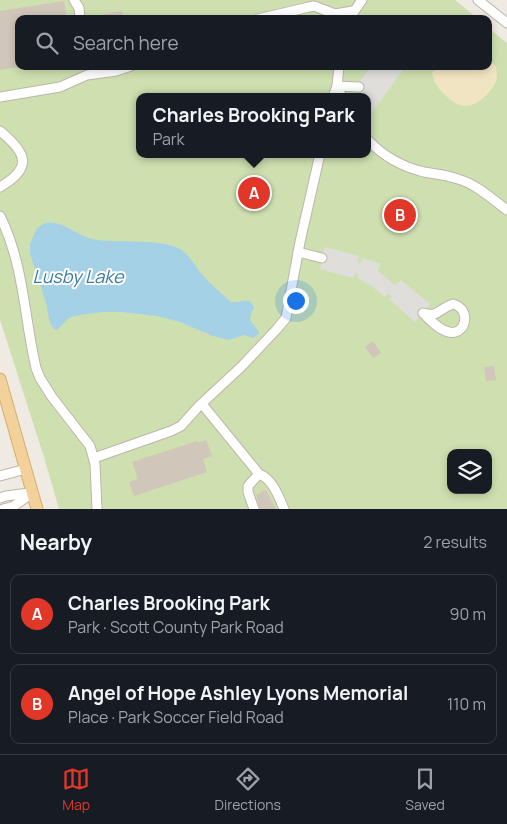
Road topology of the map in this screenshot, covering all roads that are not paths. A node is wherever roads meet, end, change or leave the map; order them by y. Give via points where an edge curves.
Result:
1 (74, 0) edge
2 (362, 0) edge
3 (478, 0) edge
4 (80, 15) edge
5 (275, 15) edge
6 (351, 15) edge
7 (507, 23) edge
8 (118, 70) edge
9 (339, 70) edge
10 (86, 71) edge
11 (337, 86) junction
12 (359, 87) dead end
13 (335, 93) edge
14 (340, 93) edge
15 (0, 97) edge
16 (0, 131) edge
17 (371, 143) edge
18 (319, 158) edge
19 (0, 187) edge
20 (507, 210) edge
21 (0, 216) edge
22 (298, 252) junction
23 (322, 258) dead end
24 (423, 313) joint
25 (0, 379) edge
26 (202, 404) junction
27 (94, 458) junction
28 (26, 469) junction
29 (259, 474) junction
30 (0, 476) edge
31 (32, 493) junction
32 (0, 498) edge
33 (3, 509) edge
34 (37, 509) edge
35 (97, 509) edge
36 (254, 509) edge
37 (284, 509) edge

1 - 4 street
2 - 6 street
3 - 7 street
5 - 6 street via 314,6 335,14
8 - 10 street
9 - 11 street
10 - 15 street via 60,87
11 - 12 street
11 - 13 street
11 - 14 street
16 - 19 street via 14,143 22,161 14,178
17 - 20 street via 408,167 466,182
18 - 22 street
21 - 27 street via 19,271 36,368 52,397 90,446
22 - 23 street
22 - 26 street via 286,318 258,351
24 - 24 street via 442,330 451,332 459,330 465,318 460,308 453,304 433,315
25 - 28 main road
26 - 27 street via 181,426
26 - 29 street
27 - 35 street
28 - 30 street
28 - 31 main road
29 - 36 street via 248,486
29 - 37 street via 268,480
31 - 32 street
31 - 33 street via 14,506
31 - 34 main road

